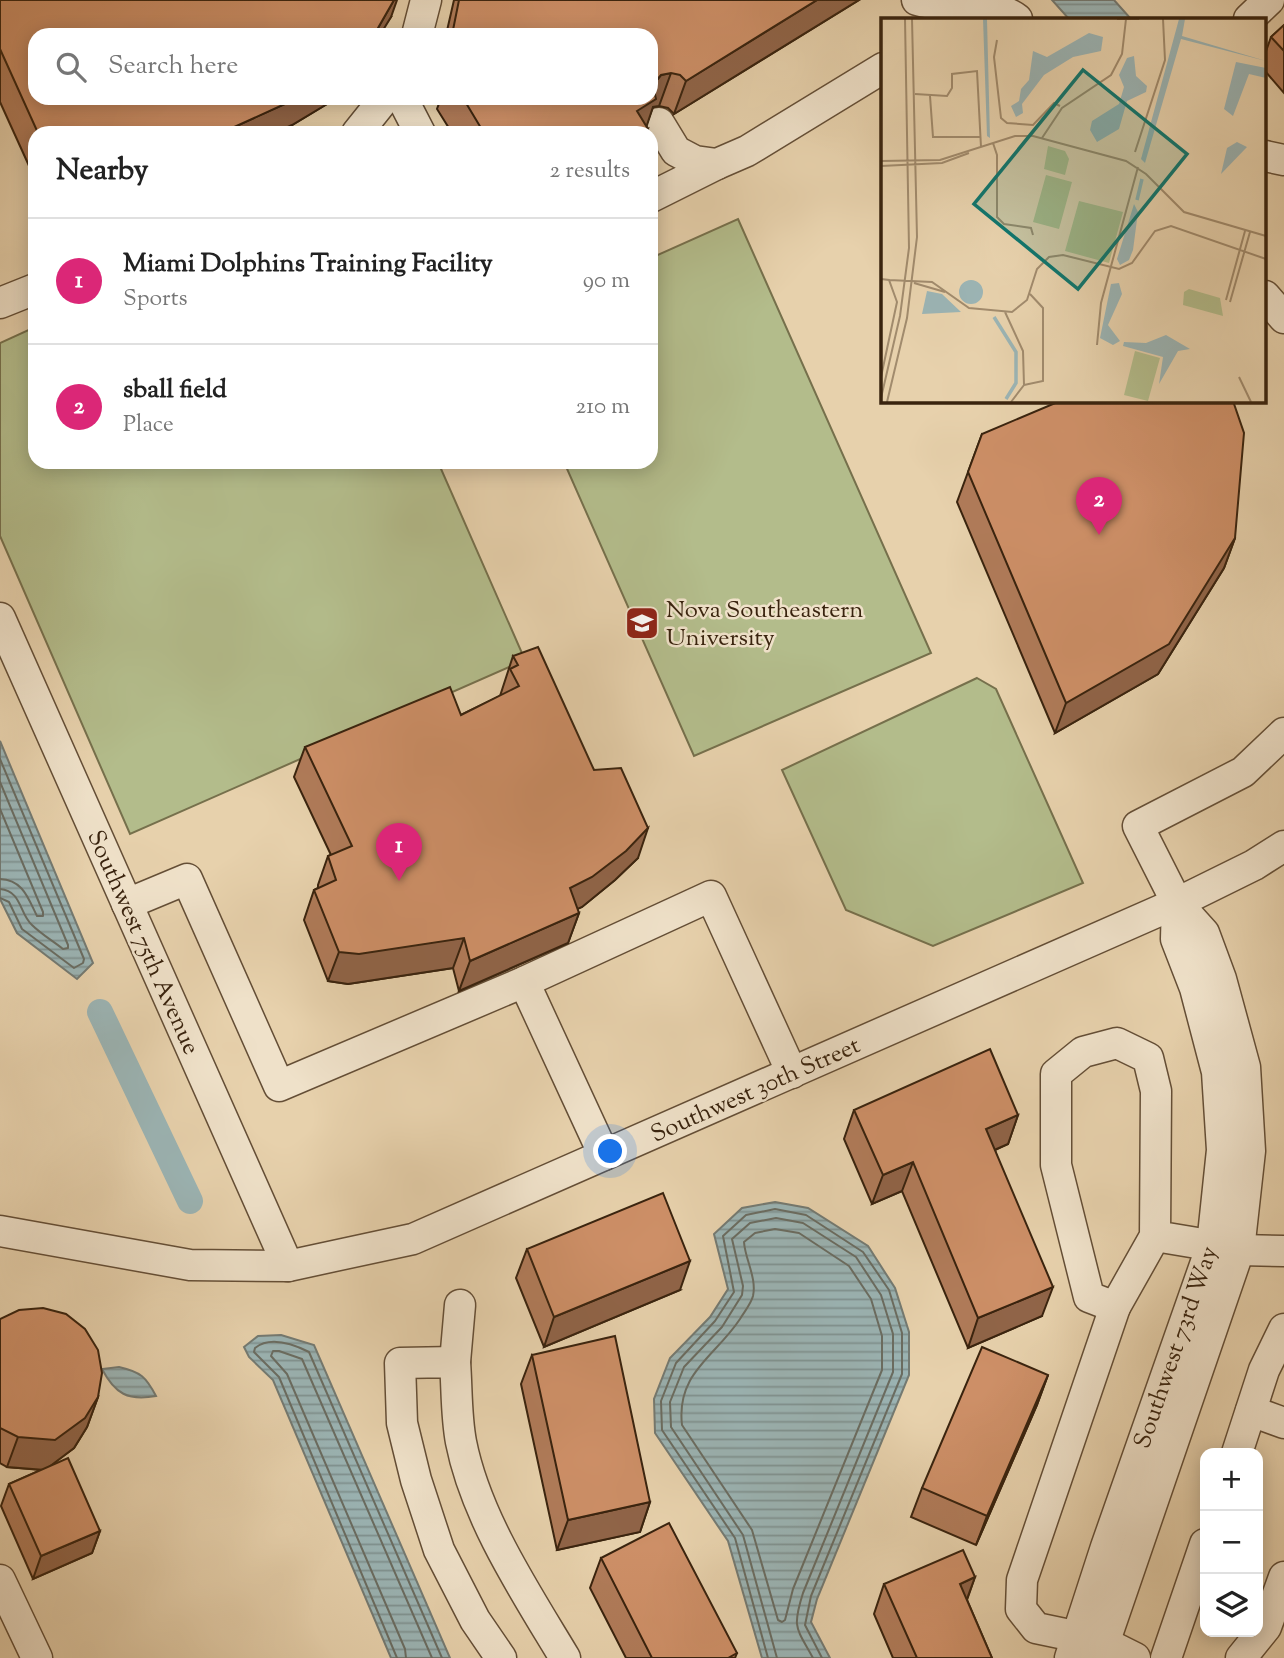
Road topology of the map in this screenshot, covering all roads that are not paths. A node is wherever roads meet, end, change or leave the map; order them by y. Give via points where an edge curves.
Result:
1 (426, 0) edge
2 (900, 0) edge
3 (918, 0) edge
4 (1269, 0) edge
5 (916, 18) edge
6 (1016, 18) edge
7 (1251, 18) edge
8 (419, 28) edge
9 (881, 69) edge
10 (379, 105) edge
11 (406, 105) edge
12 (659, 123) edge
13 (363, 126) edge
14 (416, 126) edge
15 (1266, 156) edge
16 (1284, 160) edge
17 (718, 164) junction
18 (658, 194) edge
19 (28, 292) edge
20 (1266, 297) edge
21 (0, 303) edge
22 (1284, 318) edge
23 (0, 618) edge
24 (1284, 733) edge
25 (1284, 846) edge
26 (1177, 903) junction
27 (127, 904) junction
28 (524, 982) junction
29 (792, 1073) junction
30 (604, 1155) junction
31 (0, 1231) edge
32 (1156, 1236) junction
33 (1225, 1247) junction
34 (1284, 1251) edge
35 (288, 1266) junction
36 (460, 1305) dead end
37 (1115, 1307) junction
38 (1284, 1329) edge
39 (455, 1362) junction
40 (1251, 1411) junction
41 (1284, 1423) edge
42 (1239, 1448) edge
43 (1200, 1559) edge
44 (1284, 1577) edge
45 (0, 1580) edge
46 (1087, 1649) edge
47 (37, 1658) edge
48 (501, 1658) edge
49 (565, 1658) edge
50 (1135, 1658) edge
51 (1166, 1658) edge
52 (1241, 1658) edge

1 - 8 street
2 - 5 street
3 - 6 street via 985,7
4 - 7 street
9 - 17 street
10 - 13 street
11 - 14 street
12 - 17 street via 676,151 695,161
15 - 16 street
17 - 18 street
19 - 21 street
20 - 22 street
23 - 27 street, Southwest 75th Avenue
24 - 26 street, Southwest 73rd Way via 1243,772 1138,826
25 - 26 street, Southwest 30th Street
26 - 29 street, Southwest 30th Street
26 - 33 street, Southwest 73rd Way via 1204,933 1245,1067 1250,1151
27 - 28 street via 187,880 279,1086
27 - 35 street, Southwest 75th Avenue
28 - 29 street via 711,896
28 - 30 street
29 - 30 street, Southwest 30th Street
30 - 35 street, Southwest 30th Street via 413,1239
31 - 35 street, Southwest 30th Street via 190,1265
32 - 33 street
32 - 37 street
32 - 37 street via 1156,1091 1148,1058 1117,1043 1083,1052 1056,1074 1056,1165 1089,1297
33 - 34 street
33 - 46 street, Southwest 73rd Way
36 - 39 street
37 - 46 street via 1022,1580 1021,1609 1036,1628
38 - 40 street
39 - 48 street via 400,1363 402,1423 439,1550 475,1620
39 - 49 street via 461,1441 480,1503
40 - 41 street
40 - 42 street
43 - 51 street
44 - 52 street via 1266,1627
45 - 47 street
46 - 50 street

